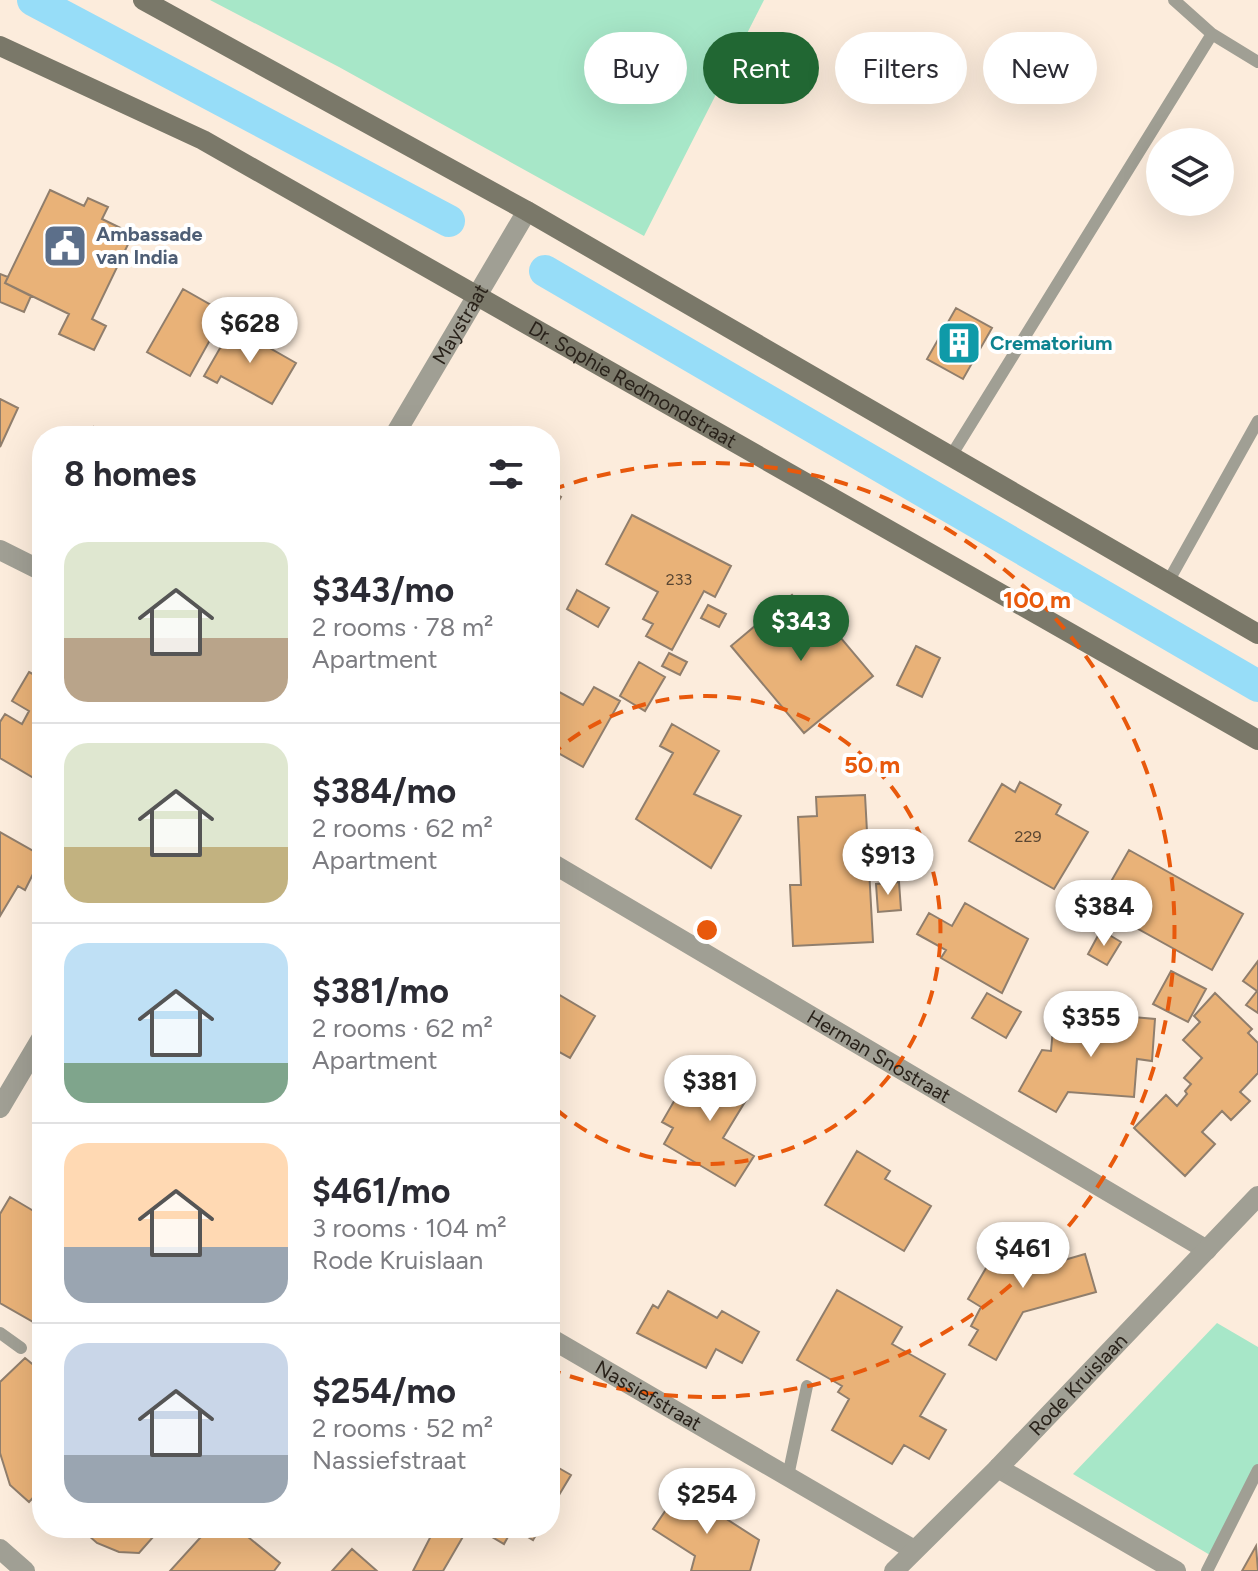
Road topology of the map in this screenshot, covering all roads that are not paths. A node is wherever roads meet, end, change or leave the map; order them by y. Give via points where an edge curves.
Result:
1 (143, 0) edge
2 (1174, 0) edge
3 (1212, 34) junction
4 (0, 46) edge
5 (1258, 62) edge
6 (527, 211) junction
7 (479, 295) junction
8 (1258, 421) edge
9 (400, 426) edge
10 (951, 456) junction
11 (0, 550) edge
12 (32, 566) edge
13 (1168, 582) junction
14 (1258, 634) edge
15 (1258, 740) edge
16 (560, 868) edge
17 (32, 1055) edge
18 (0, 1108) edge
19 (1258, 1196) edge
20 (1207, 1250) junction
21 (0, 1333) edge
22 (560, 1344) edge
23 (21, 1348) dead end
24 (807, 1386) dead end
25 (998, 1468) junction
26 (1258, 1470) edge
27 (788, 1476) junction
28 (0, 1549) edge
29 (914, 1550) junction
30 (25, 1571) edge
31 (894, 1571) edge
32 (1176, 1571) edge
33 (1207, 1571) edge

1 - 6 street
2 - 3 lane
3 - 5 lane
3 - 10 lane
4 - 7 street, Dr. Sophie Redmondstraat via 203,140
6 - 7 street, Maystraat
6 - 10 street
7 - 9 street, Maystraat
7 - 15 street, Dr. Sophie Redmondstraat
8 - 13 lane
10 - 13 street
11 - 12 street
13 - 14 street
16 - 20 street, Herman Snostraat
17 - 18 street
19 - 20 street, Rode Kruislaan
20 - 25 street, Rode Kruislaan
21 - 23 lane
22 - 27 street, Nassiefstraat
24 - 27 lane
25 - 29 street, Rode Kruislaan
25 - 32 street
26 - 33 lane
27 - 29 street, Nassiefstraat
28 - 30 street
29 - 31 street, Rode Kruislaan

